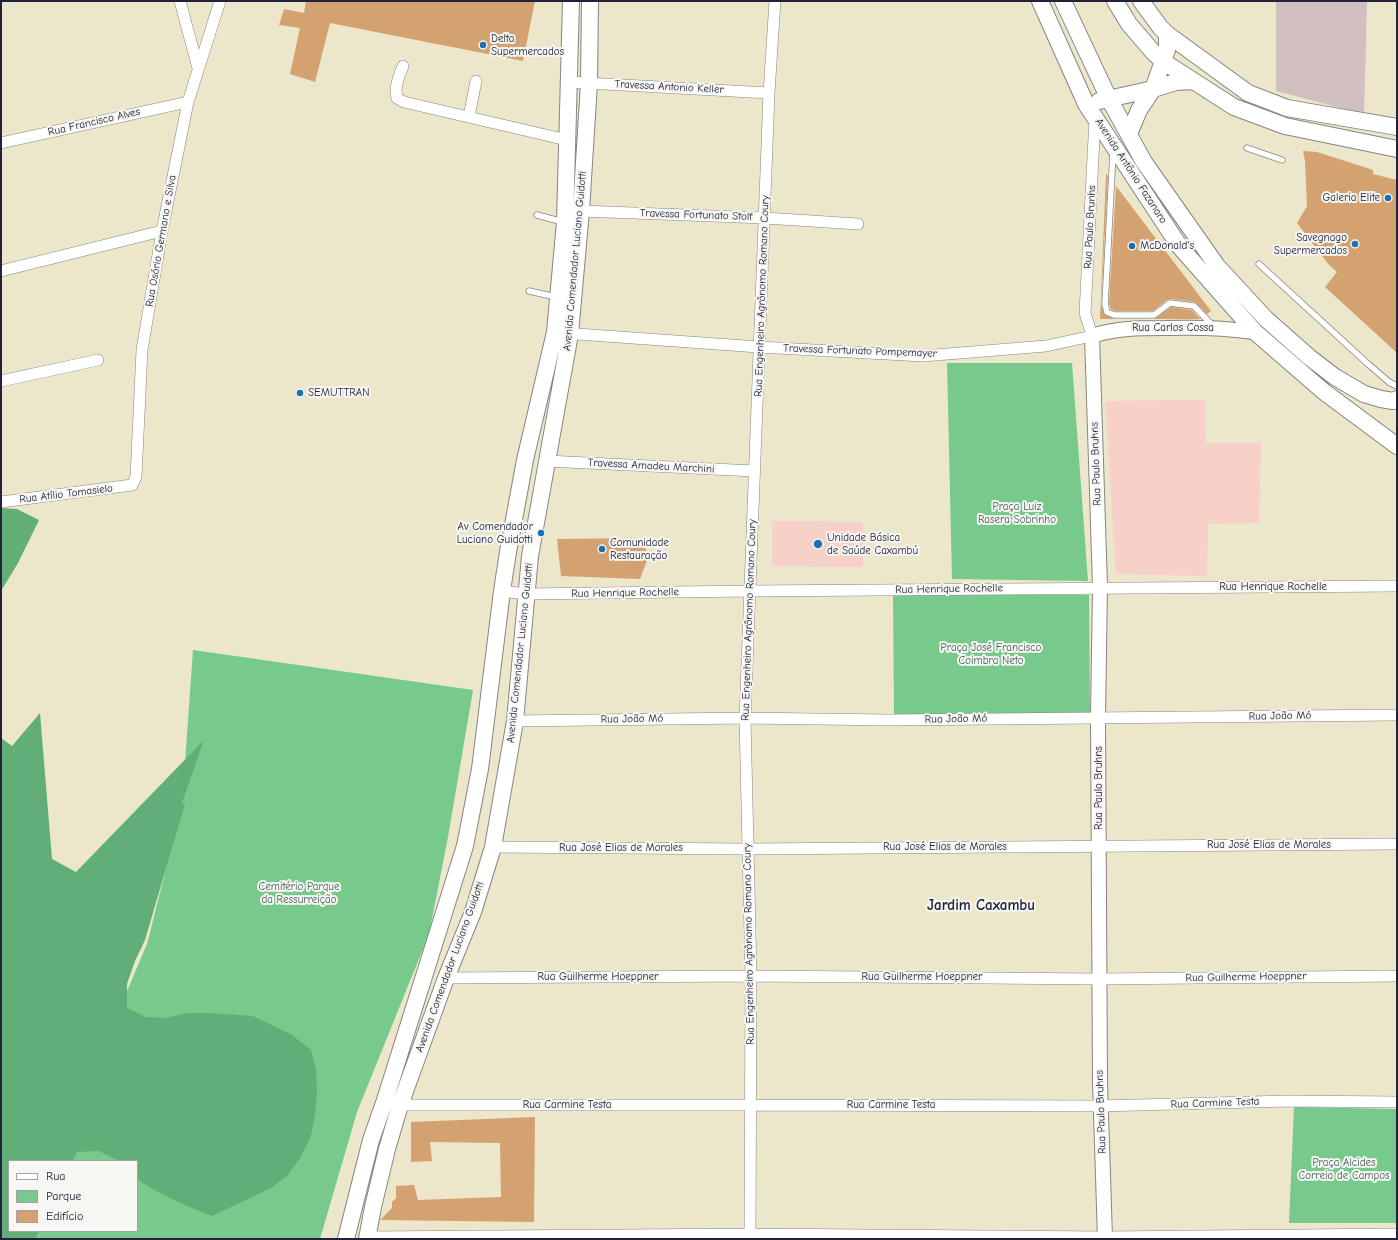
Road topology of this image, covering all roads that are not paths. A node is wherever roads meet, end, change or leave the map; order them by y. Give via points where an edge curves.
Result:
1 (180, 1) edge
2 (220, 1) edge
3 (571, 1) edge
4 (590, 1) edge
5 (775, 1) edge
6 (1040, 1) edge
7 (1063, 1) edge
8 (1115, 1) edge
9 (1141, 1) edge
10 (1167, 34) junction
11 (1164, 62) junction
12 (403, 66) dead end
13 (198, 69) junction
14 (476, 81) dead end
15 (1193, 81) junction
16 (568, 82) junction
17 (589, 83) junction
18 (1153, 89) junction
19 (769, 93) junction
20 (1109, 99) junction
21 (188, 102) junction
22 (1091, 110) junction
23 (469, 117) junction
24 (1397, 127) edge
25 (1129, 134) junction
26 (1336, 137) junction
27 (1397, 138) edge
28 (567, 140) junction
29 (1, 143) edge
30 (1114, 145) junction
31 (1247, 148) dead end
32 (1397, 149) edge
33 (1282, 160) dead end
34 (581, 212) junction
35 (537, 215) dead end
36 (765, 218) junction
37 (565, 222) junction
38 (858, 224) dead end
39 (162, 231) junction
40 (1259, 264) dead end
41 (1, 271) edge
42 (529, 291) dead end
43 (558, 297) junction
44 (1215, 328) junction
45 (1255, 332) junction
46 (562, 333) junction
47 (1092, 336) junction
48 (759, 347) junction
49 (98, 360) dead end
50 (1, 381) edge
51 (1397, 386) edge
52 (1397, 400) edge
53 (1397, 446) edge
54 (546, 461) junction
55 (755, 471) junction
56 (132, 485) joint
57 (1, 502) edge
58 (1397, 586) edge
59 (1100, 588) junction
60 (502, 591) junction
61 (749, 591) junction
62 (526, 594) junction
63 (1397, 715) edge
64 (745, 718) junction
65 (1098, 718) junction
66 (515, 721) junction
67 (1397, 844) edge
68 (1099, 846) junction
69 (493, 847) junction
70 (747, 849) junction
71 (751, 976) junction
72 (1397, 976) edge
73 (446, 978) junction
74 (1100, 979) junction
75 (1397, 1102) edge
76 (392, 1103) junction
77 (750, 1105) junction
78 (1100, 1106) junction
79 (1397, 1234) edge
80 (750, 1237) edge
81 (367, 1238) edge
82 (1105, 1238) edge
83 (346, 1239) edge

1 - 13 street
2 - 13 street, Rua Osório Germano e Silva
3 - 16 main road, Avenida Comendador Luciano Guidotti
4 - 17 main road, Avenida Comendador Luciano Guidotti
5 - 19 street, Rua Engenheiro Agrônomo Romano Coury
6 - 22 main road, Avenida Antônio Fazanaro
7 - 20 main road, Avenida Antônio Fazanaro
8 - 11 main road via 1129,24
9 - 10 main road
10 - 11 main road
10 - 24 main road via 1248,93 1287,108
11 - 15 main road
11 - 18 main road
12 - 23 street via 398,79 396,98
13 - 21 street, Rua Osório Germano e Silva
14 - 23 street
15 - 18 main road via 1176,82
15 - 26 main road via 1241,110 1285,126
16 - 17 street, Travessa Antonio Keller
16 - 28 main road, Avenida Comendador Luciano Guidotti
17 - 19 street, Travessa Antonio Keller
17 - 34 main road, Avenida Comendador Luciano Guidotti
18 - 20 main road
18 - 25 main road via 1139,110
19 - 36 street, Rua Engenheiro Agrônomo Romano Coury
20 - 22 main road
20 - 25 main road, Avenida Antônio Fazanaro
21 - 29 street, Rua Francisco Alves
21 - 39 street, Rua Osório Germano e Silva
22 - 30 main road, Avenida Antônio Fazanaro
22 - 47 street, Rua Paulo Brunhs via 1085,313
23 - 28 street
25 - 52 main road, Avenida Antônio Fazanaro via 1144,162 1217,266 1266,319 1335,377 1364,394 1381,400
26 - 27 main road via 1348,132
26 - 32 main road
28 - 37 main road, Avenida Comendador Luciano Guidotti
30 - 44 lane via 1105,304 1107,312 1114,315 1154,315 1170,303 1194,306
30 - 45 main road, Avenida Antônio Fazanaro via 1180,247
31 - 33 lane
34 - 36 street, Travessa Fortunato Stolf
34 - 46 main road, Avenida Comendador Luciano Guidotti
35 - 37 lane
36 - 38 street, Travessa Fortunato Stolf
36 - 48 street, Rua Engenheiro Agrônomo Romano Coury
37 - 43 main road, Avenida Comendador Luciano Guidotti
39 - 41 street
39 - 56 street, Rua Osório Germano e Silva via 142,350 136,477
40 - 51 lane via 1388,382
42 - 43 lane
43 - 46 main road, Avenida Comendador Luciano Guidotti
44 - 45 street, Rua Carlos Cossa
44 - 47 street, Rua Carlos Cossa via 1128,328
45 - 53 main road, Avenida Antônio Fazanaro via 1323,391
46 - 48 street, Travessa Fortunato Pompemayer
46 - 54 main road, Avenida Comendador Luciano Guidotti
46 - 60 main road, Avenida Comendador Luciano Guidotti via 525,460
47 - 48 street, Travessa Fortunato Pompemayer via 1046,346 923,356
47 - 59 street, Rua Paulo Bruhns
48 - 55 street, Rua Engenheiro Agrônomo Romano Coury
49 - 50 street
54 - 55 street, Travessa Amadeu Marchini
54 - 62 main road, Avenida Comendador Luciano Guidotti
55 - 61 street, Rua Engenheiro Agrônomo Romano Coury
56 - 57 street, Rua Atílio Tomasielo
58 - 59 street, Rua Henrique Rochelle
59 - 61 street, Rua Henrique Rochelle
59 - 65 street, Rua Paulo Bruhns
60 - 62 street, Rua Henrique Rochelle
60 - 76 main road, Avenida Comendador Luciano Guidotti via 480,769 465,846
61 - 62 street, Rua Henrique Rochelle
61 - 64 street, Rua Engenheiro Agrônomo Romano Coury
62 - 66 main road, Avenida Comendador Luciano Guidotti
63 - 65 street, Rua João Mó
64 - 65 street, Rua João Mó
64 - 66 street, Rua João Mó
64 - 70 street, Rua Engenheiro Agrônomo Romano Coury
65 - 68 street, Rua Paulo Bruhns
66 - 69 main road, Avenida Comendador Luciano Guidotti
67 - 68 street, Rua José Elias de Morales
68 - 70 street, Rua José Elias de Morales
68 - 74 street, Rua Paulo Bruhns
69 - 70 street, Rua José Elias de Morales
69 - 73 main road, Avenida Comendador Luciano Guidotti via 473,912
70 - 71 street, Rua Engenheiro Agrônomo Romano Coury
71 - 73 street, Rua Guilherme Hoeppner
71 - 74 street, Rua Guilherme Hoeppner
71 - 77 street, Rua Engenheiro Agrônomo Romano Coury
72 - 74 street, Rua Guilherme Hoeppner
73 - 76 main road, Avenida Comendador Luciano Guidotti
74 - 78 street, Rua Paulo Bruhns
75 - 78 street, Rua Carmine Testa via 1288,1101
76 - 77 street, Rua Carmine Testa
76 - 81 main road, Avenida Comendador Luciano Guidotti via 387,1149
76 - 83 main road, Avenida Comendador Luciano Guidotti via 371,1140
77 - 78 street, Rua Carmine Testa
77 - 80 street, Rua Engenheiro Agrônomo Romano Coury
78 - 82 street, Rua Paulo Bruhns
79 - 82 street
80 - 81 street
80 - 82 street

